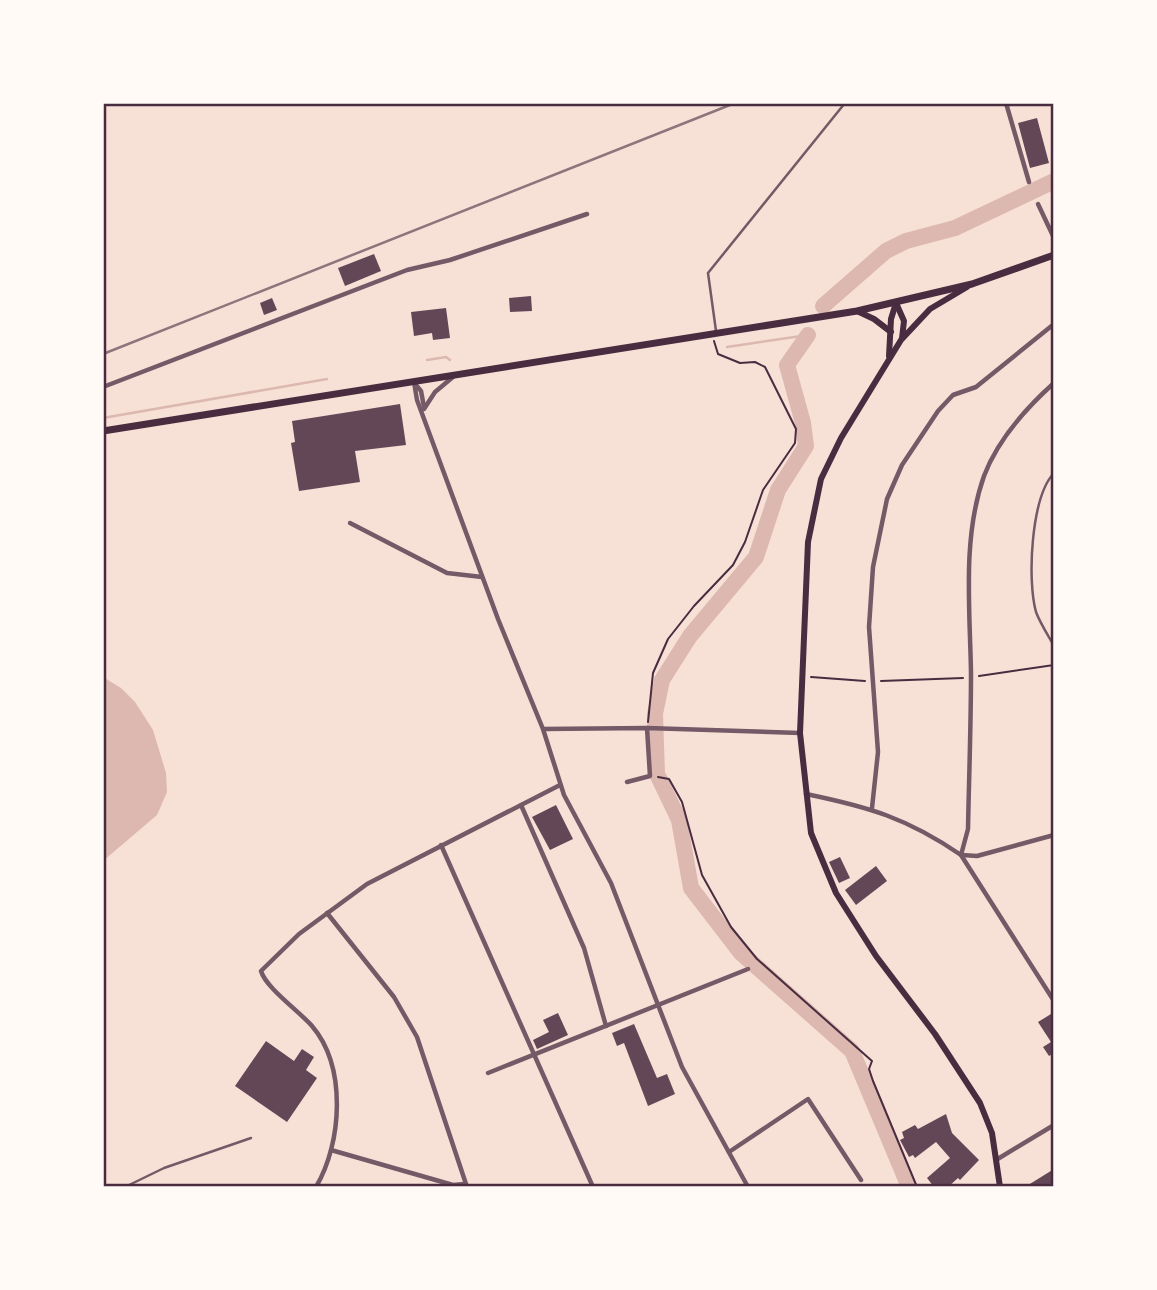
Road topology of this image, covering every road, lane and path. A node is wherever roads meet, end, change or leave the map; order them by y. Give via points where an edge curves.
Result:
1 (845, 103) edge
2 (1006, 103) edge
3 (1029, 182) dead end
4 (1038, 204) dead end
5 (587, 214) dead end
6 (1054, 238) edge
7 (1054, 255) edge
8 (972, 284) junction
9 (896, 303) junction
10 (857, 311) junction
11 (1054, 324) edge
12 (717, 333) junction
13 (891, 333) junction
14 (901, 340) junction
15 (888, 362) junction
16 (453, 377) junction
17 (414, 383) junction
18 (1054, 383) edge
19 (103, 387) edge
20 (425, 409) junction
21 (426, 422) junction
22 (103, 431) edge
23 (1054, 473) edge
24 (350, 523) dead end
25 (482, 577) junction
26 (1054, 646) edge
27 (1054, 664) edge
28 (971, 677) junction
29 (818, 678) dead end
30 (962, 678) dead end
31 (872, 681) junction
32 (647, 728) junction
33 (543, 729) junction
34 (800, 733) junction
35 (650, 776) junction
36 (627, 782) dead end
37 (560, 785) junction
38 (805, 793) junction
39 (521, 805) junction
40 (873, 808) junction
41 (1054, 835) edge
42 (441, 845) junction
43 (961, 855) junction
44 (327, 913) junction
45 (748, 969) dead end
46 (1054, 1000) edge
47 (657, 1006) junction
48 (606, 1026) junction
49 (535, 1054) junction
50 (488, 1073) dead end
51 (1054, 1125) edge
52 (251, 1138) dead end
53 (331, 1150) junction
54 (729, 1152) junction
55 (996, 1160) junction
56 (861, 1180) joint
57 (466, 1185) edge
58 (125, 1187) edge
59 (316, 1187) edge
60 (593, 1187) edge
61 (748, 1187) edge
62 (864, 1187) edge
63 (917, 1187) edge
64 (1000, 1187) edge

1 - 12 lane via 708,273
2 - 3 street
4 - 6 street
5 - 19 street via 407,270
7 - 8 main road
8 - 9 main road
8 - 14 main road via 930,309
9 - 10 main road
9 - 13 main road
9 - 14 main road via 904,321
10 - 12 main road
10 - 13 main road
11 - 31 street via 976,387 953,395 902,465 887,499 873,567
12 - 16 main road
12 - 32 path via 713,343 718,354 740,363 761,364 769,374 796,429 794,443 763,490 733,565 668,639 653,673
13 - 15 main road
14 - 15 main road
15 - 34 main road via 832,455 816,499 808,542
16 - 17 main road
16 - 20 street via 435,392
17 - 20 street
17 - 21 street
17 - 22 main road
18 - 28 street via 1028,406 984,476 972,525
20 - 21 street
21 - 25 street
23 - 26 lane via 1045,482 1031,546 1031,572 1037,612
24 - 25 street via 447,573
25 - 33 street
27 - 28 path
28 - 43 street via 968,829
29 - 31 path
30 - 31 path
31 - 40 street via 878,752
32 - 33 street
32 - 34 street
32 - 35 street
33 - 37 street
34 - 38 main road
35 - 36 street
35 - 63 path via 668,779 682,802 702,875 731,928 757,959 873,1061 869,1069 873,1081
37 - 39 street
37 - 47 street via 611,883
38 - 40 street
38 - 55 main road via 811,833 836,893 980,1103
39 - 42 street
39 - 48 street via 584,948
40 - 43 street via 931,834
41 - 43 street via 977,856
42 - 44 street via 367,884
42 - 49 street
43 - 46 street
44 - 53 street via 261,971 314,1028 330,1058 335,1077
44 - 57 street via 394,998 417,1037
45 - 47 street
47 - 48 street
47 - 54 street via 682,1067
48 - 49 street
49 - 50 street
49 - 60 street
51 - 55 street
52 - 58 lane via 164,1168
53 - 57 street
53 - 59 street
54 - 56 street via 808,1099
54 - 61 street
55 - 64 main road
56 - 62 lane

